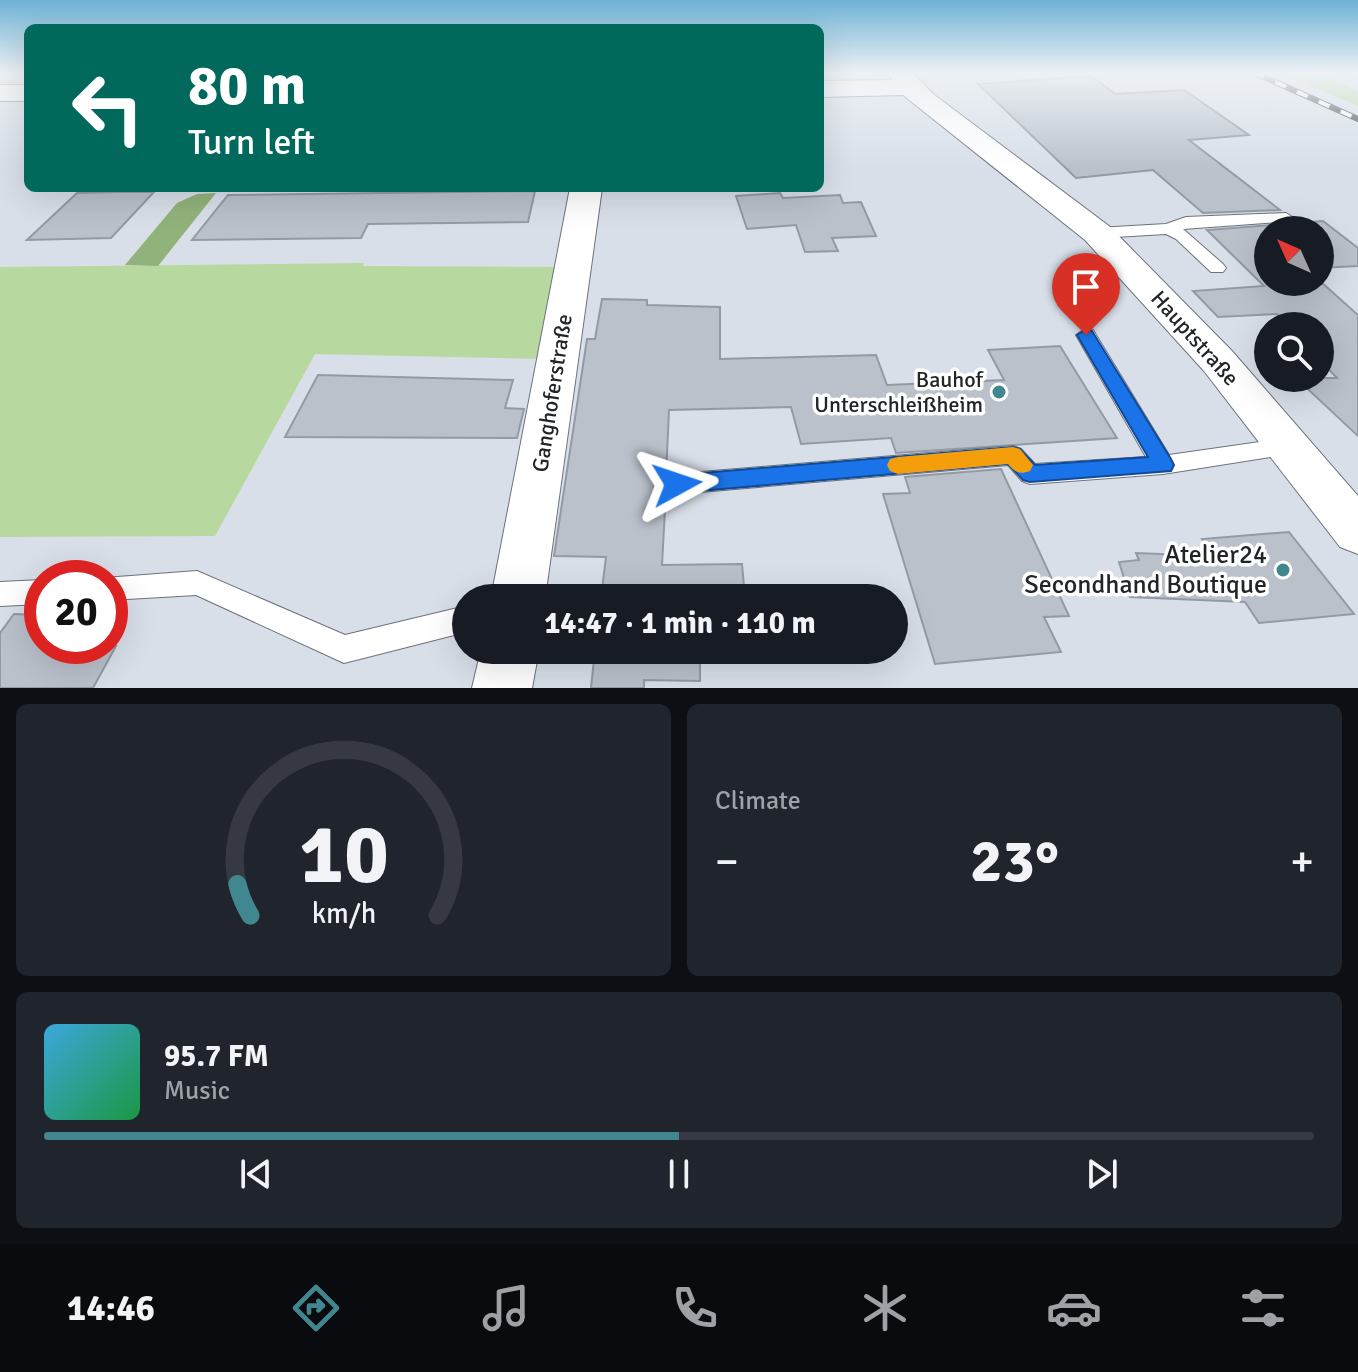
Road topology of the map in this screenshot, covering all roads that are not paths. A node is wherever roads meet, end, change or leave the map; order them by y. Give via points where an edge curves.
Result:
1 (935, 104) edge
2 (585, 192) edge
3 (1254, 219) edge
4 (1168, 229) junction
5 (1097, 233) junction
6 (1217, 268) dead end
7 (1086, 335) dead end
8 (1288, 447) junction
9 (1163, 465) junction
10 (677, 484) dead end
11 (1358, 532) edge
12 (520, 584) edge
13 (128, 587) edge
14 (24, 593) edge
15 (0, 594) edge
16 (452, 622) edge
17 (507, 664) edge
18 (502, 688) edge

1 - 5 street, Hauptstraße
2 - 12 street, Ganghoferstraße
3 - 4 lane via 1186,222
4 - 5 lane
4 - 6 lane via 1182,235
5 - 8 street, Hauptstraße via 1218,361
7 - 9 lane
8 - 9 lane
8 - 11 street, Hauptstraße
9 - 10 lane via 1030,474 1013,455
13 - 16 lane via 197,583 344,649
14 - 15 lane
17 - 18 street

